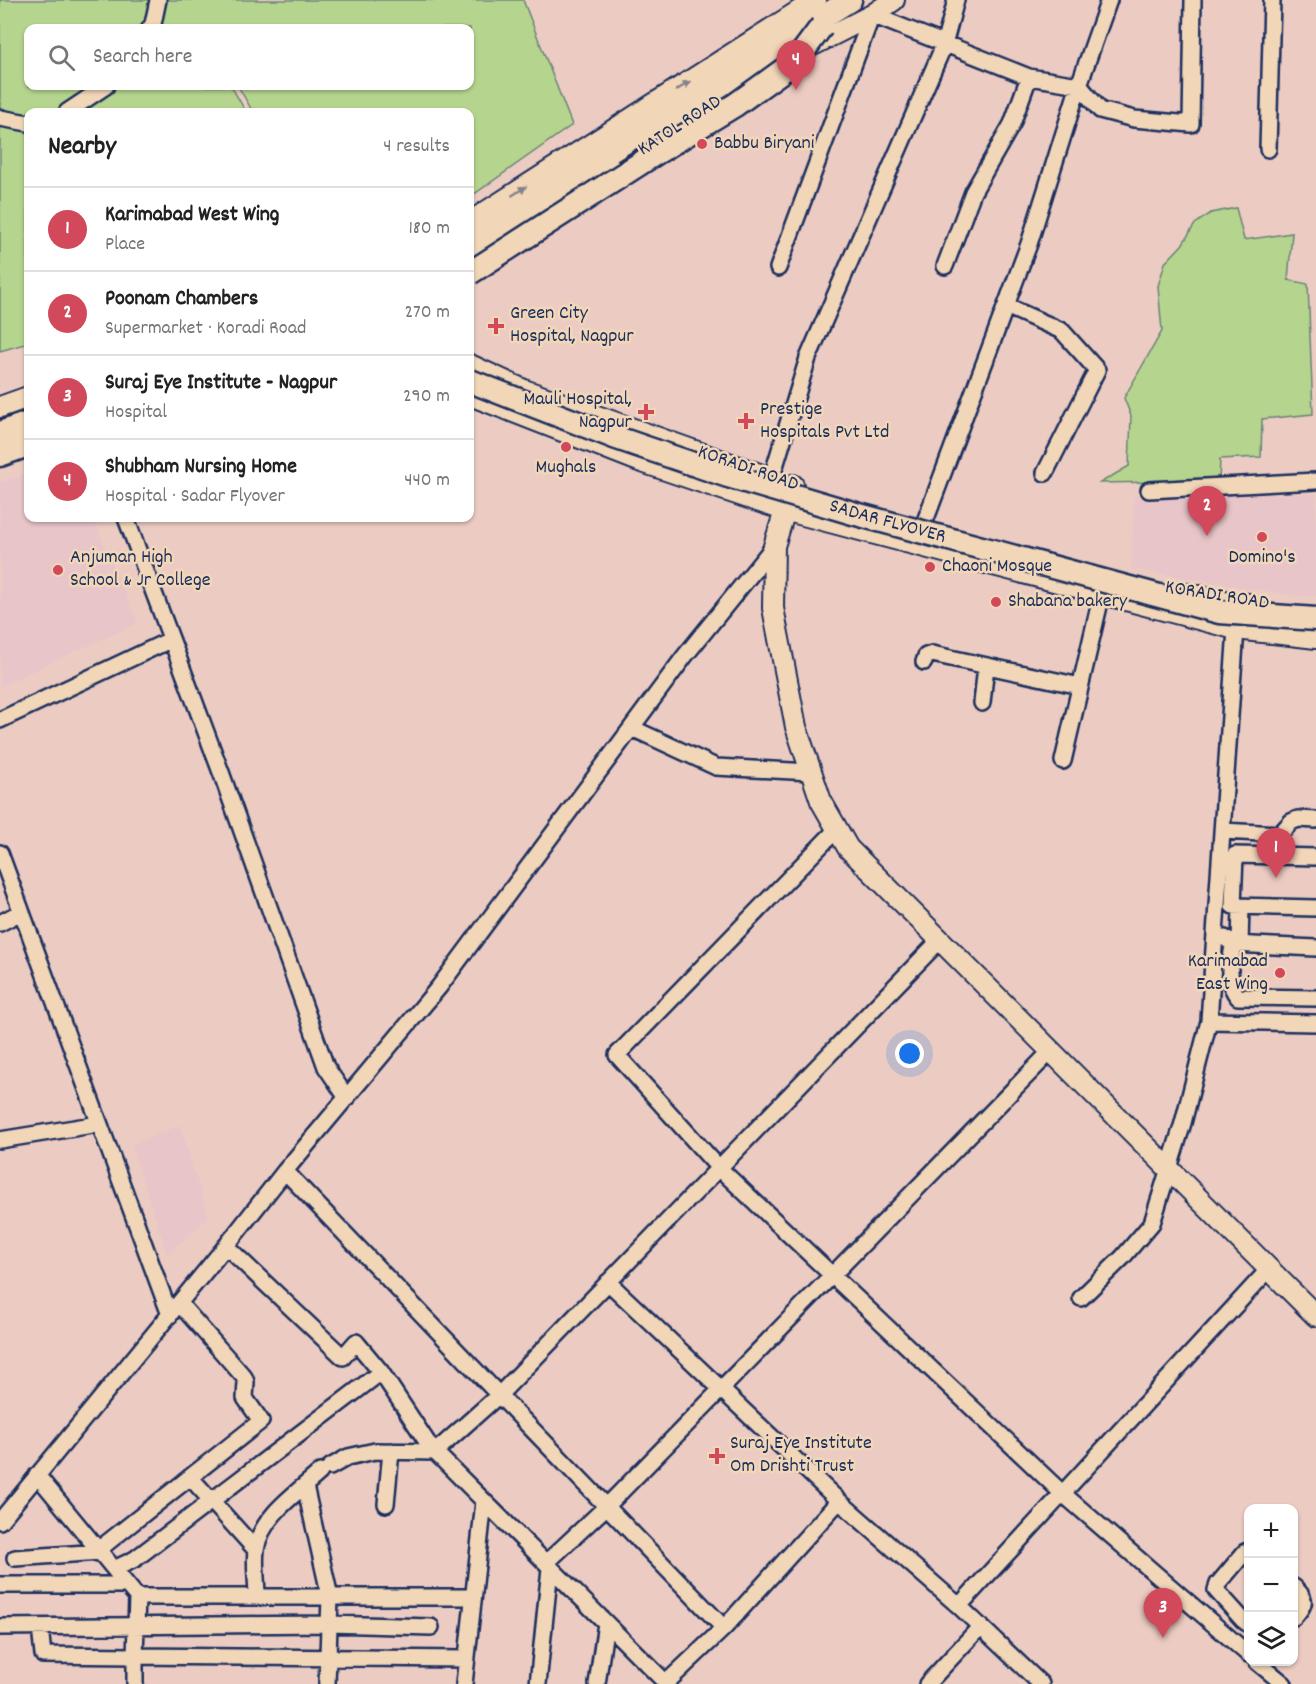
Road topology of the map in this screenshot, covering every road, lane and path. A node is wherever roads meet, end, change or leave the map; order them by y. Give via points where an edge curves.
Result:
1 (158, 0) edge
2 (816, 0) edge
3 (850, 0) edge
4 (894, 0) edge
5 (956, 0) edge
6 (1109, 0) edge
7 (1193, 0) edge
8 (1272, 0) edge
9 (870, 8) edge
10 (153, 24) edge
11 (944, 45) junction
12 (1029, 77) junction
13 (1078, 85) junction
14 (100, 90) edge
15 (73, 108) edge
16 (0, 118) edge
17 (24, 122) edge
18 (1268, 149) dead end
19 (474, 219) edge
20 (474, 237) edge
21 (474, 254) edge
22 (945, 266) dead end
23 (778, 268) dead end
24 (474, 270) edge
25 (1006, 306) junction
26 (474, 367) edge
27 (474, 383) edge
28 (474, 391) edge
29 (474, 397) edge
30 (24, 398) edge
31 (0, 407) edge
32 (24, 413) edge
33 (0, 421) edge
34 (24, 424) edge
35 (0, 433) edge
36 (24, 440) edge
37 (24, 446) edge
38 (0, 448) edge
39 (0, 455) edge
40 (1045, 473) dead end
41 (772, 478) junction
42 (1316, 481) edge
43 (793, 485) junction
44 (1149, 490) dead end
45 (764, 503) junction
46 (784, 510) junction
47 (127, 522) edge
48 (923, 523) junction
49 (774, 546) junction
50 (916, 546) junction
51 (1102, 593) junction
52 (1316, 608) edge
53 (1316, 619) edge
54 (1236, 629) junction
55 (1316, 629) edge
56 (1316, 638) edge
57 (170, 640) junction
58 (924, 662) dead end
59 (986, 666) junction
60 (1080, 686) junction
61 (982, 704) dead end
62 (0, 720) edge
63 (632, 728) junction
64 (1063, 761) dead end
65 (811, 772) junction
66 (1316, 820) edge
67 (837, 829) junction
68 (1222, 831) junction
69 (0, 853) edge
70 (1316, 857) edge
71 (1237, 906) junction
72 (1316, 908) edge
73 (21, 912) junction
74 (0, 923) edge
75 (1215, 928) junction
76 (940, 940) junction
77 (1236, 944) junction
78 (1316, 948) edge
79 (1316, 998) edge
80 (1209, 1021) junction
81 (1316, 1023) edge
82 (1051, 1051) junction
83 (347, 1098) junction
84 (99, 1124) junction
85 (0, 1140) edge
86 (719, 1168) junction
87 (1168, 1168) junction
88 (285, 1171) junction
89 (226, 1246) junction
90 (1269, 1269) junction
91 (833, 1276) junction
92 (608, 1282) junction
93 (1081, 1298) dead end
94 (174, 1309) junction
95 (1316, 1316) edge
96 (381, 1372) junction
97 (721, 1389) junction
98 (499, 1395) junction
99 (391, 1451) junction
100 (435, 1452) junction
101 (37, 1475) junction
102 (190, 1477) junction
103 (305, 1486) junction
104 (1062, 1493) junction
105 (212, 1501) junction
106 (484, 1501) junction
107 (839, 1501) junction
108 (386, 1504) dead end
109 (607, 1506) junction
110 (0, 1521) edge
111 (256, 1550) junction
112 (99, 1551) junction
113 (1244, 1553) edge
114 (15, 1558) dead end
115 (548, 1565) junction
116 (114, 1569) junction
117 (0, 1585) edge
118 (132, 1591) junction
119 (1298, 1592) edge
120 (257, 1597) junction
121 (330, 1597) junction
122 (473, 1597) junction
123 (959, 1606) junction
124 (1298, 1612) edge
125 (1244, 1620) edge
126 (1244, 1622) edge
127 (606, 1623) junction
128 (329, 1624) junction
129 (136, 1625) junction
130 (981, 1626) junction
131 (0, 1627) edge
132 (40, 1627) junction
133 (431, 1627) dead end
134 (724, 1628) junction
135 (1225, 1633) junction
136 (1244, 1650) edge
137 (135, 1656) junction
138 (328, 1658) junction
139 (467, 1659) junction
140 (1262, 1666) edge
141 (658, 1680) edge
142 (135, 1684) edge
143 (327, 1684) edge
144 (464, 1684) edge
145 (538, 1684) edge
146 (597, 1684) edge
147 (927, 1684) edge
148 (1041, 1684) edge
149 (1284, 1684) edge

1 - 10 street
19 -> 2 main road, KATOL ROAD
3 - 20 highway
4 - 9 main road, KATOL ROAD
5 - 11 street
6 - 13 street
7 - 13 street via 1191,124 1134,119 1100,110
8 - 18 street
9 - 11 street
9 - 21 main road, KATOL ROAD
9 - 23 street
9 - 24 highway, bridge via 822,26 796,61 735,105
11 - 12 street
11 - 41 street via 808,358
12 - 13 street
12 - 22 street via 1012,124 973,192
13 - 25 street
14 - 15 street
16 - 17 street
25 - 40 street via 1062,331 1097,370
25 - 48 street
26 - 41 main road, KORADI ROAD via 524,390
27 - 53 highway, SADAR FLYOVER, bridge via 718,473 856,514 1219,612
28 - 55 highway, SADAR FLYOVER via 642,454 867,523 1227,620
29 - 45 main road, KORADI ROAD via 639,461
30 - 31 main road
32 - 33 highway
34 - 35 highway
36 - 38 main road
37 - 39 highway
41 - 43 main road, KORADI ROAD
41 - 45 street
42 - 44 street
43 - 46 main road
43 - 48 main road, KORADI ROAD
45 - 46 main road, KORADI ROAD
46 - 49 main road
46 - 50 main road, KORADI ROAD
47 - 57 street
48 - 50 street
48 - 52 main road, KORADI ROAD via 1163,588 1235,603
49 - 63 street
49 - 65 main road via 773,608 796,727
50 - 51 main road, KORADI ROAD
51 - 54 main road, KORADI ROAD
51 - 60 street
54 - 56 main road, KORADI ROAD
54 - 68 street
57 - 62 street
57 - 83 street via 326,1067
58 - 59 street via 932,654
59 - 60 street
59 - 61 street
60 - 64 street
63 - 65 street via 716,767
63 - 83 street via 439,987
65 - 67 main road
66 - 68 street via 1298,819 1280,834
67 - 76 main road via 848,848
67 - 86 street via 617,1055
68 - 75 street
69 - 73 street
70 - 71 street via 1235,855
71 - 72 street
71 - 75 street
71 - 77 street
73 - 74 street
73 - 84 street
75 - 77 street
75 - 80 street
76 - 82 main road
76 - 86 street
77 - 78 street
77 - 79 street via 1229,981 1238,997
80 - 81 street
80 - 87 street
82 - 87 main road
82 - 91 street
83 - 88 street
84 - 85 street
84 - 94 street
86 - 91 street
86 - 92 street
87 - 90 main road
87 - 93 street via 1152,1223
88 - 89 street
88 - 98 street
89 - 94 street
89 - 96 street via 343,1357 356,1342
90 - 95 main road
90 - 104 street
91 - 97 street
91 - 104 street
92 - 97 street
92 - 98 street
94 - 101 street
94 - 102 street via 244,1377 245,1398 261,1421
96 - 100 street
96 - 105 street
97 - 107 street
97 - 109 street
98 - 100 street
98 - 109 street
99 - 100 street
99 - 103 street via 348,1457
99 - 108 street
100 - 106 street
101 - 110 street
101 - 112 street
102 - 105 street
102 - 112 street
103 - 111 street via 263,1527
103 - 121 street
104 - 123 street
104 - 135 street
105 - 111 street
105 - 116 street via 135,1559
106 - 115 street
106 - 122 street
107 - 123 street
107 - 134 street
109 - 115 street
109 - 134 street
111 - 120 street
112 - 114 street
112 - 116 street
113 - 125 street via 1216,1590
115 - 127 street
115 - 145 street
116 - 118 street
117 - 118 street
118 - 120 street
118 - 129 street
119 - 124 street via 1304,1602
120 - 121 street
121 - 122 street
121 - 128 street
122 - 139 street
123 - 130 street
126 - 135 street via 1238,1620
127 - 141 street
127 - 146 street
128 - 129 street
128 - 133 street
128 - 138 street
129 - 132 street
129 - 137 street
130 - 147 street
130 - 148 street
131 - 132 street
132 - 137 street via 43,1655
134 - 141 street via 666,1683
135 - 136 street
137 - 138 street
137 - 142 street
138 - 139 street
138 - 143 street
139 - 144 street
140 - 149 street

